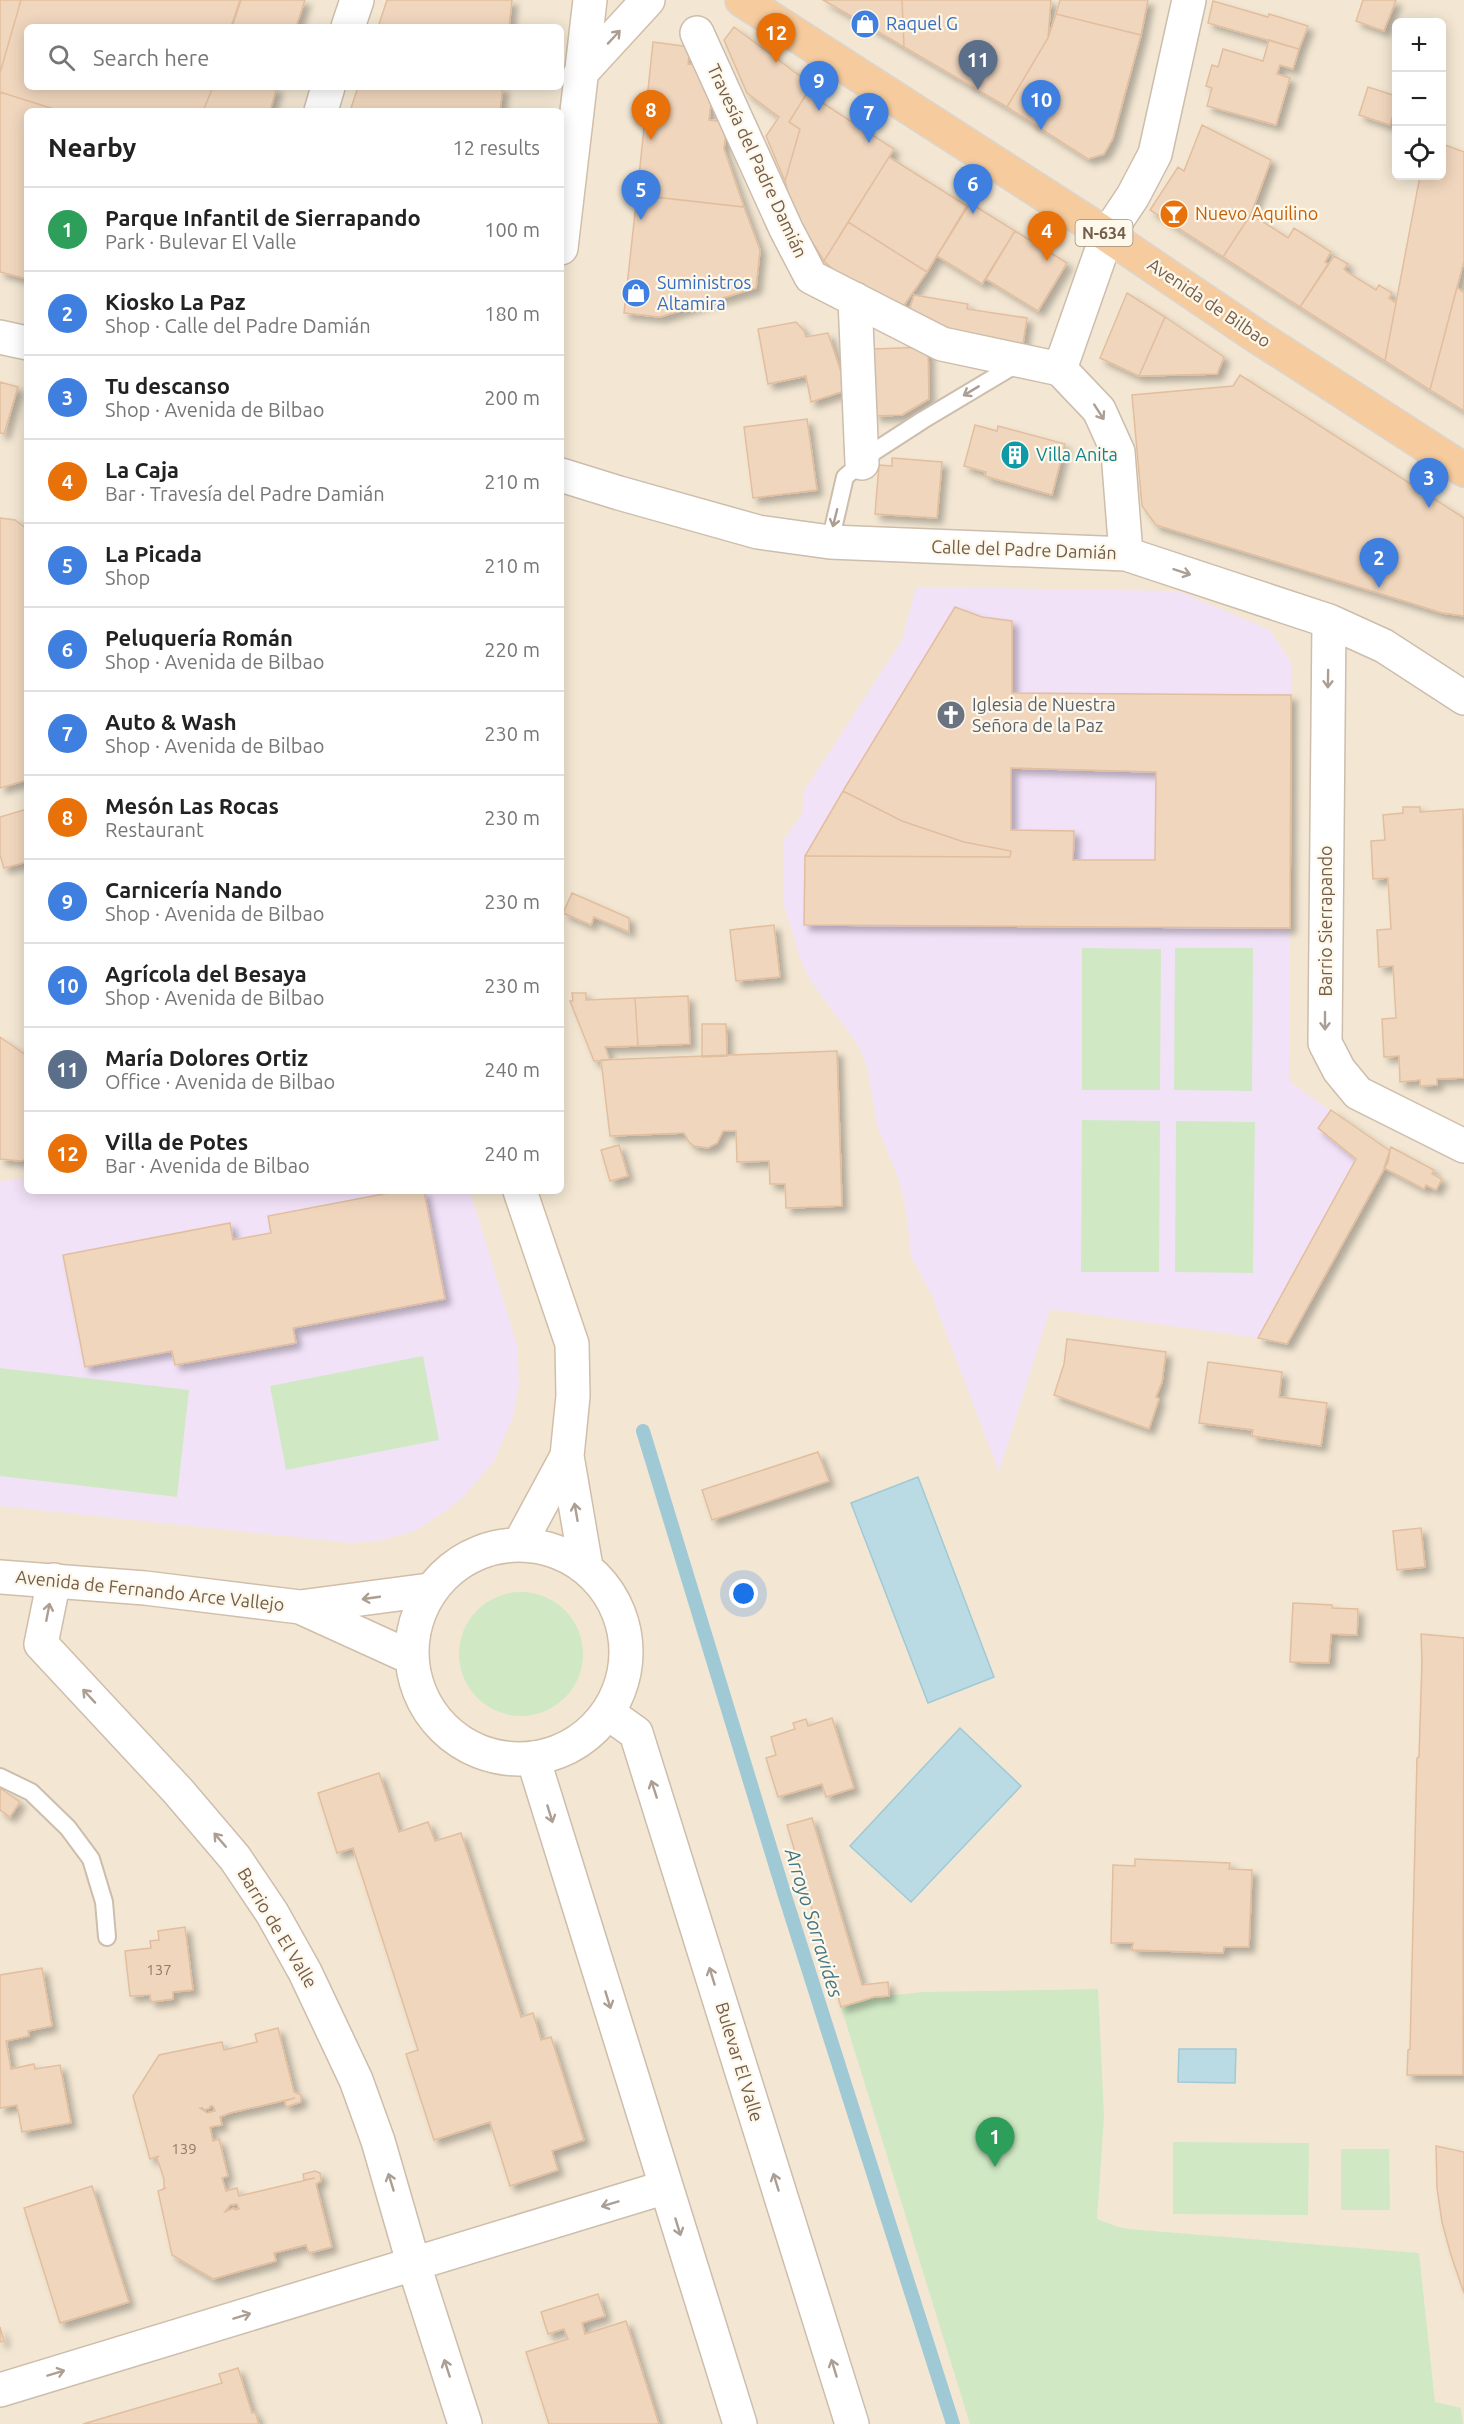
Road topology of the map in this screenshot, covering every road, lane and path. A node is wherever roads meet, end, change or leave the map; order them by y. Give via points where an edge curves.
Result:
1 (357, 0) edge
2 (590, 0) edge
3 (648, 0) edge
4 (742, 0) edge
5 (1190, 0) edge
6 (349, 24) edge
7 (697, 33) dead end
8 (580, 74) junction
9 (327, 90) edge
10 (322, 108) edge
11 (564, 221) edge
12 (1107, 235) junction
13 (855, 299) junction
14 (0, 337) edge
15 (24, 342) edge
16 (1021, 361) junction
17 (1060, 369) junction
18 (861, 463) junction
19 (1464, 470) edge
20 (564, 476) edge
21 (830, 542) junction
22 (1126, 554) junction
23 (1329, 621) junction
24 (1464, 698) edge
25 (1464, 1146) edge
26 (521, 1194) edge
27 (567, 1456) junction
28 (520, 1543) junction
29 (586, 1567) junction
30 (0, 1576) edge
31 (54, 1580) junction
32 (429, 1590) junction
33 (300, 1607) junction
34 (410, 1657) junction
35 (608, 1713) junction
36 (533, 1758) junction
37 (0, 1777) edge
38 (107, 1937) dead end
39 (666, 2187) junction
40 (413, 2262) junction
41 (0, 2390) edge
42 (465, 2424) edge
43 (740, 2424) edge
44 (852, 2424) edge

1 - 6 street
2 - 8 street
8 -> 3 street
4 - 12 highway, Avenida de Bilbao / N-634
5 - 12 street via 1155,154
7 - 13 street, Travesía del Padre Damián via 811,277
8 - 11 street
9 - 10 street
12 - 17 street
12 - 19 highway, Avenida de Bilbao / N-634
13 - 16 street, Travesía del Padre Damián via 942,344
13 - 18 street
14 - 15 street
16 - 17 street, Travesía del Padre Damián
16 -> 18 lane
17 -> 22 street via 1099,410 1118,452
18 -> 21 lane via 845,477
20 - 21 street, Calle del Padre Damián via 758,532
21 - 22 street, Calle del Padre Damián
22 -> 23 street, Calle del Padre Damián
23 - 24 street, Calle del Padre Damián via 1384,646
23 -> 25 street, Barrio Sierrapando via 1325,1043 1339,1070 1358,1093
26 - 27 street via 572,1344 573,1396
27 - 28 street
29 -> 27 street
28 - 29 street via 555,1550
28 - 32 street via 485,1548 454,1565
29 - 35 street via 608,1590 622,1620 627,1652 622,1684
30 - 31 street, Avenida de Fernando Arce Vallejo
31 - 33 street, Avenida de Fernando Arce Vallejo
40 -> 31 street, Barrio de El Valle via 356,2080 272,1912 214,1833 41,1644
32 -> 33 street, Avenida de Fernando Arce Vallejo
32 - 34 street via 414,1622
33 - 34 street, Avenida de Fernando Arce Vallejo
34 - 36 street via 416,1686 429,1713 449,1734 494,1756
35 - 36 street via 587,1735 561,1751
44 -> 35 street, Bulevar El Valle via 636,1733
36 -> 39 street
37 - 38 lane via 31,1791 68,1828 91,1859 104,1902
39 -> 40 street
39 -> 43 street
41 -> 40 street
42 -> 40 street, Barrio de El Valle

